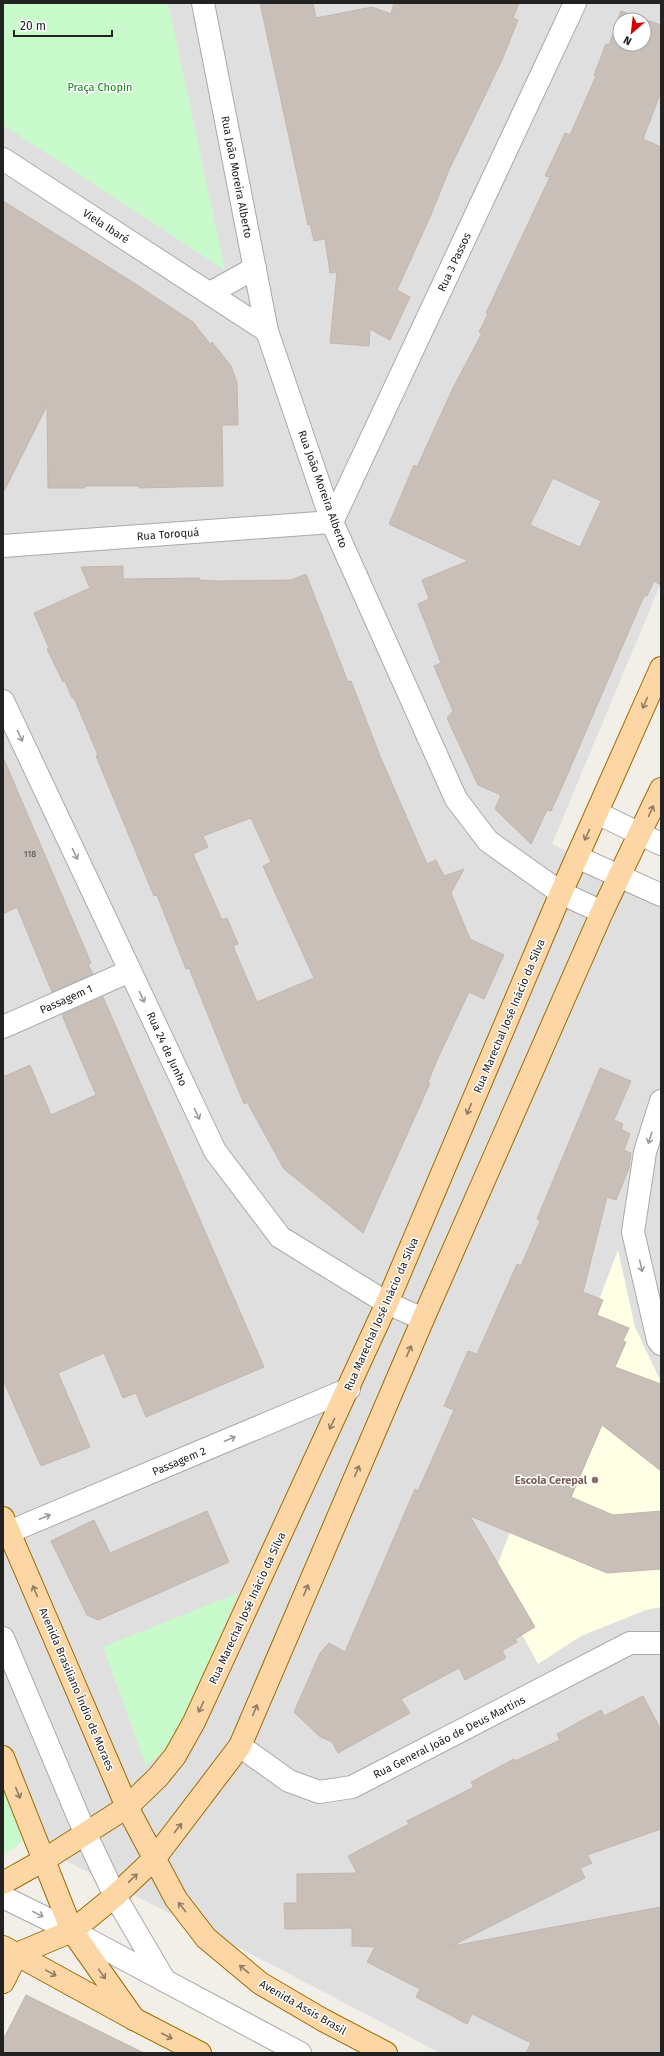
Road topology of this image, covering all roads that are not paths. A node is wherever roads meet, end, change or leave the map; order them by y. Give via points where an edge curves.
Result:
1 (203, 3) edge
2 (575, 3) edge
3 (3, 159) edge
4 (255, 268) junction
5 (210, 293) junction
6 (267, 331) junction
7 (332, 522) junction
8 (3, 546) edge
9 (661, 668) edge
10 (3, 701) edge
11 (661, 789) edge
12 (597, 813) junction
13 (641, 834) junction
14 (661, 844) edge
15 (578, 857) junction
16 (621, 876) junction
17 (561, 893) junction
18 (661, 895) edge
19 (602, 912) junction
20 (130, 971) junction
21 (3, 1027) edge
22 (661, 1101) edge
23 (387, 1303) junction
24 (423, 1319) junction
25 (661, 1344) edge
26 (349, 1389) junction
27 (5, 1525) edge
28 (3, 1638) edge
29 (661, 1643) edge
30 (240, 1746) junction
31 (3, 1757) edge
32 (127, 1807) junction
33 (86, 1835) junction
34 (154, 1859) junction
35 (44, 1860) junction
36 (3, 1883) edge
37 (114, 1896) junction
38 (3, 1897) edge
39 (72, 1931) junction
40 (10, 1951) edge
41 (165, 1981) junction
42 (3, 1982) edge
43 (134, 2019) junction
44 (200, 2053) edge
45 (300, 2053) edge
46 (386, 2053) edge

1 - 4 street, Rua João Moreira Alberto
2 - 7 street, Rua 3 Passos
3 - 5 street, Viela Ibaré
4 - 5 street
4 - 6 street, Rua João Moreira Alberto
5 - 6 street, Viela Ibaré
6 - 7 street, Rua João Moreira Alberto
7 - 8 street, Rua Toroquá
7 - 17 street, Rua João Moreira Alberto via 456,799 488,841
9 -> 12 main road, Rua Marechal José Inácio da Silva
10 -> 20 street, Rua 24 de Junho
13 -> 11 main road
12 - 13 street
12 -> 15 main road, Rua Marechal José Inácio da Silva
13 - 14 street
13 - 16 main road
15 - 16 street
15 - 17 main road, Rua Marechal José Inácio da Silva
16 - 18 street
16 - 19 main road
17 - 19 street, Rua João Moreira Alberto
17 -> 23 main road, Rua Marechal José Inácio da Silva
19 - 24 main road
20 - 21 street, Passagem 1
20 -> 23 street, Rua 24 de Junho via 215,1152 280,1237
22 -> 25 street via 645,1152 633,1232
23 - 24 street, Rua 24 de Junho
23 - 26 main road, Rua Marechal José Inácio da Silva
30 -> 24 main road
27 -> 26 street, Passagem 2
26 -> 32 main road, Rua Marechal José Inácio da Silva via 194,1722 175,1756
32 -> 27 main road, Avenida Brasiliano Índio de Moraes
28 - 33 street
29 - 30 street, Rua General João de Deus Martins via 630,1643 352,1787 319,1792 289,1781
34 -> 30 main road
31 -> 35 main road
32 - 33 main road, Rua Marechal José Inácio da Silva
32 - 34 main road, Avenida Brasiliano Índio de Moraes
33 - 35 main road, Rua Marechal José Inácio da Silva
33 - 37 street
37 -> 34 main road
46 -> 34 main road, Avenida Assis Brasil via 260,1983 212,1943 176,1899
35 - 36 main road, Rua Marechal José Inácio da Silva
35 - 39 main road
37 - 39 main road
37 - 41 street
38 -> 39 street
39 - 40 main road
39 - 41 street
39 -> 43 main road
40 - 42 main road
40 -> 43 main road
41 - 45 street
43 -> 44 main road

